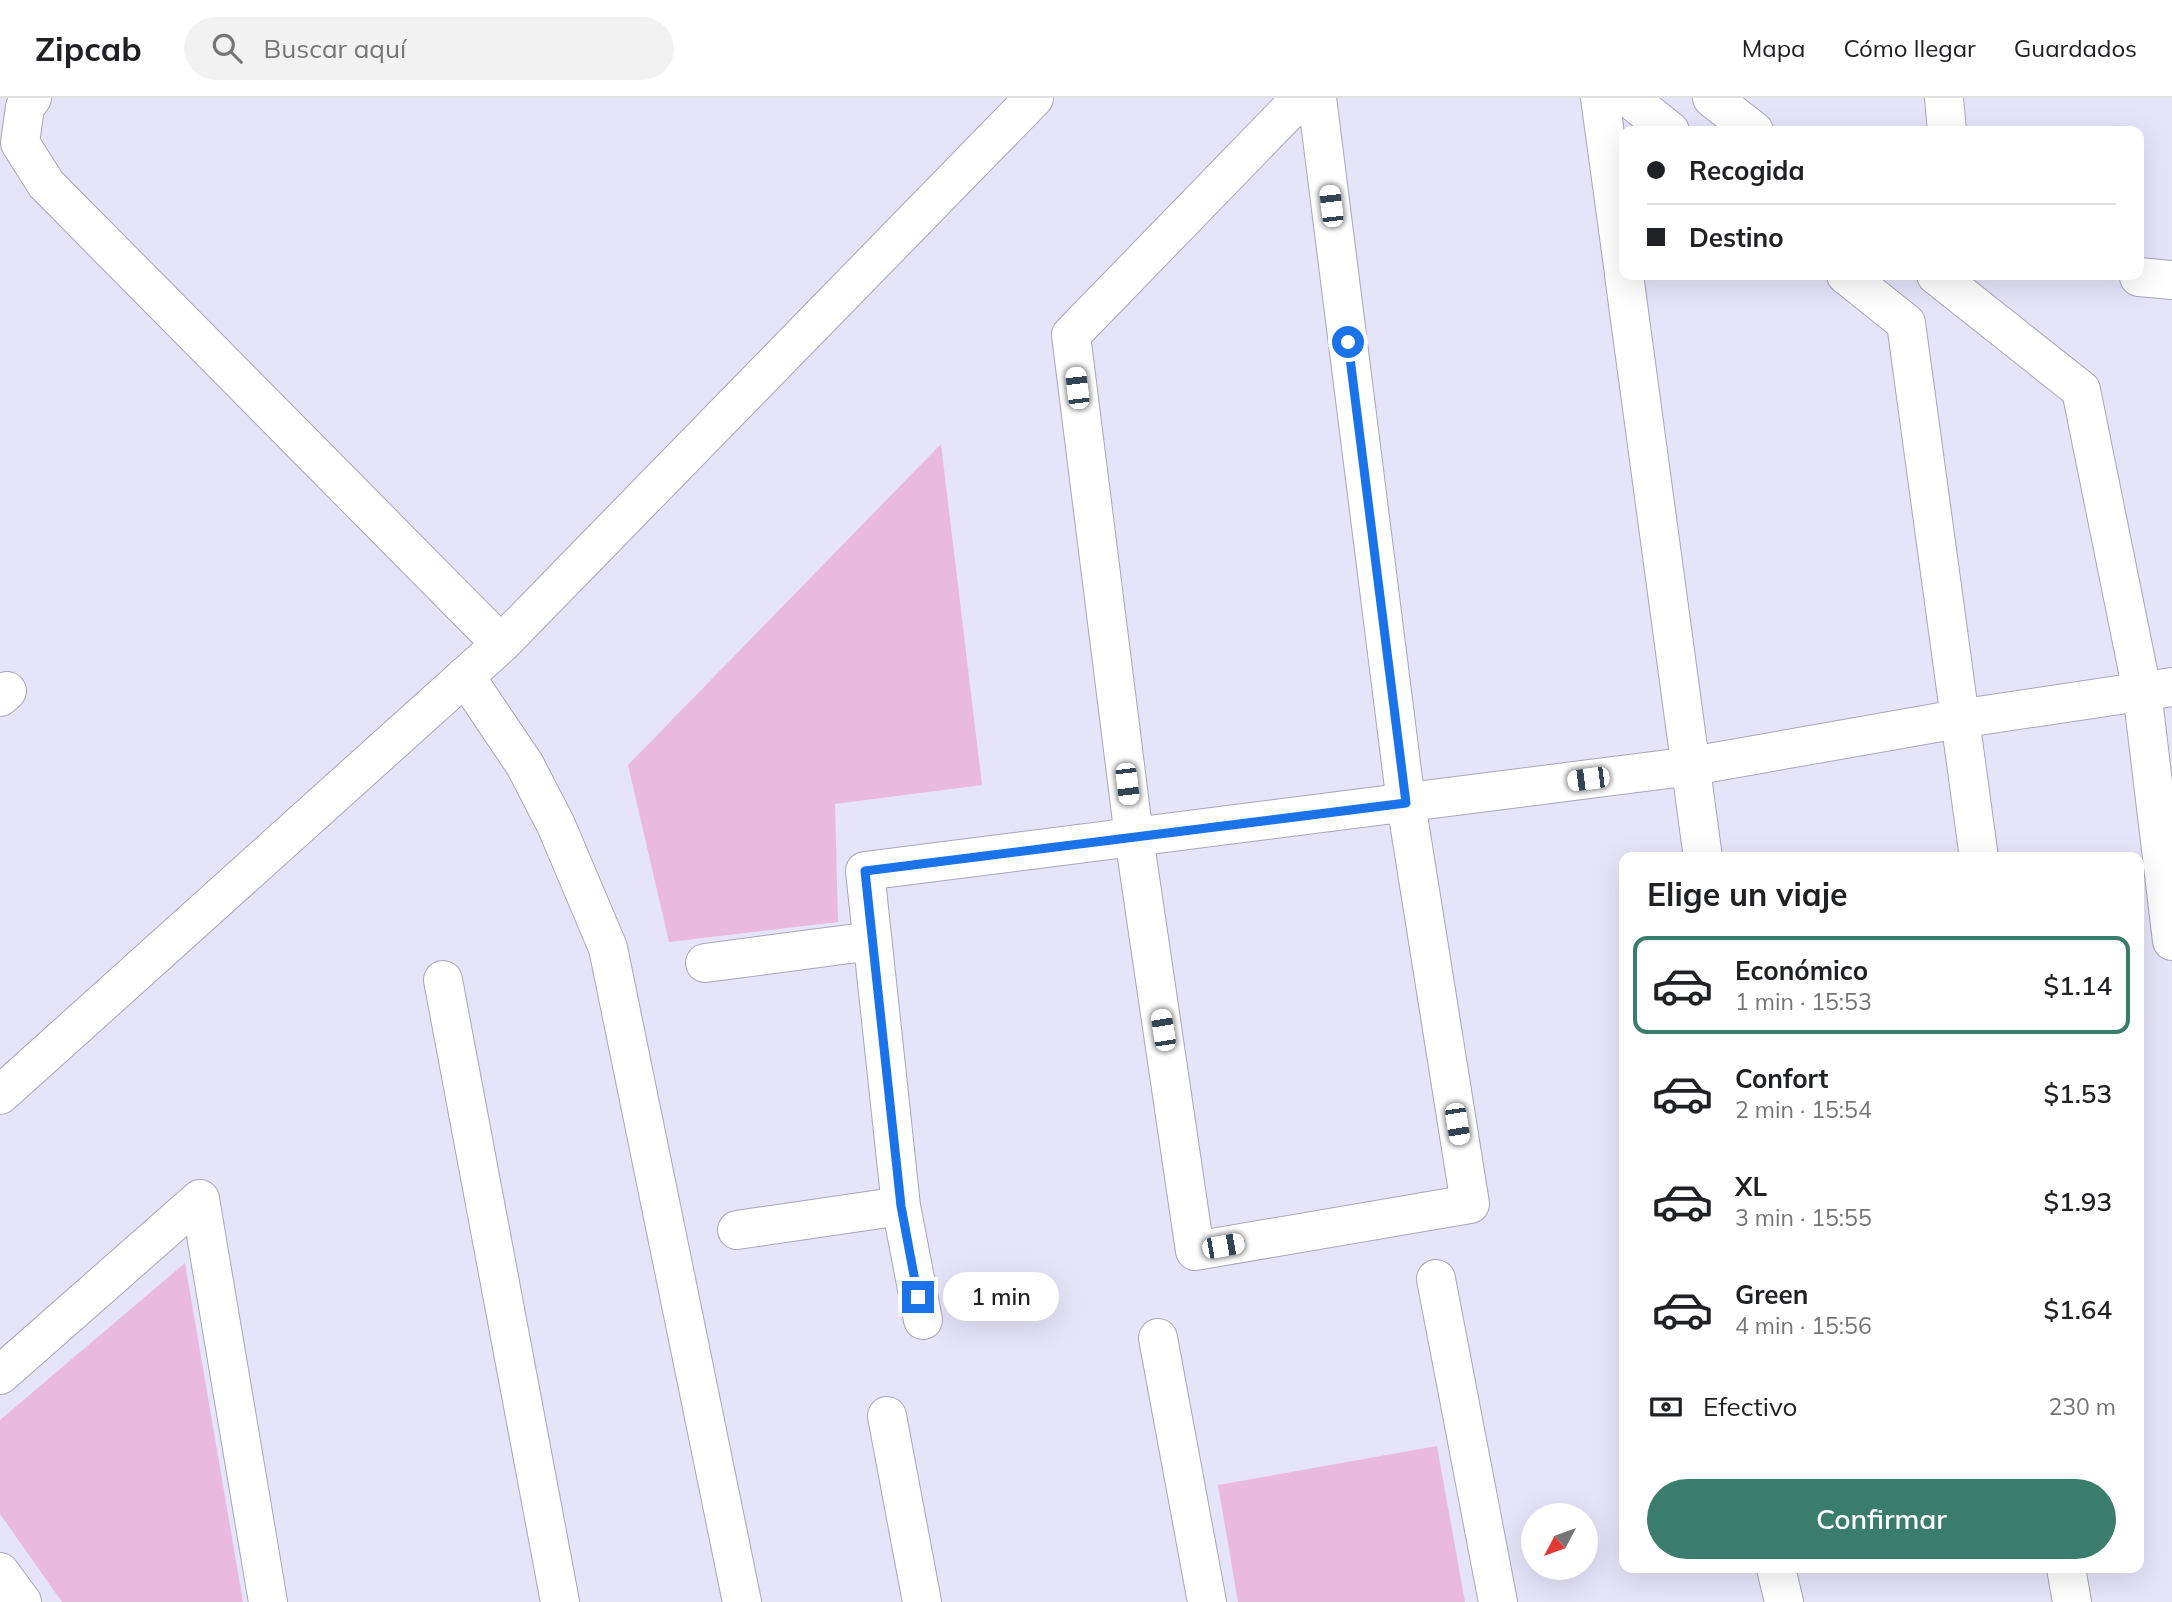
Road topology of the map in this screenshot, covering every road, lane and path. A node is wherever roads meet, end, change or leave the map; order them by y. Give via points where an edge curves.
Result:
1 (32, 98) edge
2 (1034, 98) edge
3 (1301, 98) edge
4 (1317, 98) edge
5 (1600, 98) edge
6 (1629, 98) edge
7 (1712, 98) edge
8 (1944, 98) edge
9 (1664, 126) edge
10 (1748, 126) edge
11 (1947, 126) edge
12 (1619, 237) edge
13 (1625, 280) edge
14 (1852, 280) edge
15 (1948, 280) edge
16 (1966, 287) edge
17 (501, 644) junction
18 (465, 676) junction
19 (2157, 689) edge
20 (1958, 719) junction
21 (1692, 766) junction
22 (1406, 803) junction
23 (1134, 837) junction
24 (1702, 852) edge
25 (1978, 852) edge
26 (872, 941) junction
27 (2172, 941) edge
28 (705, 963) dead end
29 (443, 980) dead end
30 (0, 1095) edge
31 (901, 1206) junction
32 (737, 1230) dead end
33 (1436, 1279) dead end
34 (923, 1320) dead end
35 (1158, 1338) dead end
36 (0, 1376) edge
37 (887, 1416) dead end
38 (0, 1572) edge
39 (1777, 1573) edge
40 (2067, 1573) edge
41 (22, 1602) edge
42 (268, 1602) edge
43 (559, 1602) edge
44 (742, 1602) edge
45 (922, 1602) edge
46 (1207, 1602) edge
47 (1498, 1602) edge
48 (1784, 1602) edge
49 (2073, 1602) edge

1 - 17 street via 25,107 20,143 46,184
2 - 17 street
3 - 23 street via 1071,335
4 - 22 street
5 - 12 street
6 - 9 street
7 - 10 street
8 - 11 street
13 - 21 street
14 - 20 street via 1906,323
15 - 16 street
16 - 19 street via 2081,390
17 - 18 street
18 - 30 street
18 - 44 street via 525,765 608,948
19 - 20 street
19 - 27 street
20 - 21 street
20 - 25 street
21 - 22 street
21 - 24 street
22 - 23 street
22 - 23 street via 1470,1204 1195,1251
23 - 26 street via 865,871
26 - 28 street
26 - 31 street
29 - 43 street
31 - 32 street
31 - 34 street
33 - 47 street
35 - 46 street
36 - 42 street via 200,1199
37 - 45 street
38 - 41 street
39 - 48 street
40 - 49 street

